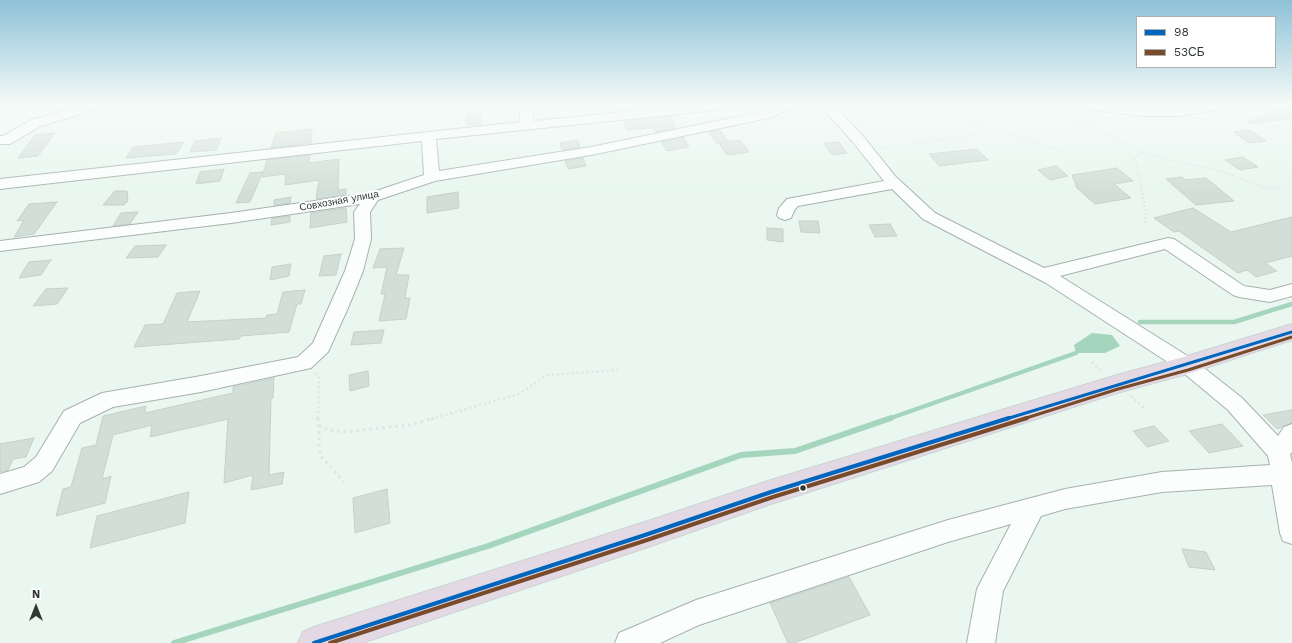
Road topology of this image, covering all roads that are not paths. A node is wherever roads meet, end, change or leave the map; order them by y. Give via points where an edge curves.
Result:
1 (17, 134) edge
2 (447, 134) edge
3 (674, 134) edge
4 (853, 134) edge
5 (429, 136) junction
6 (2, 145) edge
7 (432, 177) junction
8 (895, 184) junction
9 (1, 186) edge
10 (842, 193) junction
11 (372, 197) junction
12 (830, 211) dead end
13 (785, 215) dead end
14 (0, 246) edge
15 (1043, 274) junction
16 (1292, 290) edge
17 (1292, 332) edge
18 (1187, 365) junction
19 (1292, 433) edge
20 (1280, 463) junction
21 (0, 484) edge
22 (1033, 508) junction
23 (1292, 533) edge
24 (314, 643) edge
25 (629, 643) edge
26 (981, 643) edge

1 - 6 street
2 - 5 street
3 - 7 street, Совхозная улица via 591,151
4 - 8 street
5 - 7 street
5 - 9 street
7 - 11 street, Совхозная улица
8 - 10 street
8 - 15 street via 929,216
10 - 12 street via 834,199
10 - 13 street via 793,202
11 - 14 street, Совхозная улица via 231,218
11 - 21 street via 362,212 363,239 354,271 339,308 321,347 304,362 201,384 109,399 72,417 44,464 31,475
15 - 16 street via 1168,243 1239,291 1270,296
15 - 18 street
17 - 18 highway
18 - 20 street via 1235,404
18 - 24 highway via 1117,384 771,492
19 - 20 street
20 - 22 street via 1065,499
20 - 23 street
22 - 25 street via 948,531 696,613
22 - 26 street via 990,589

